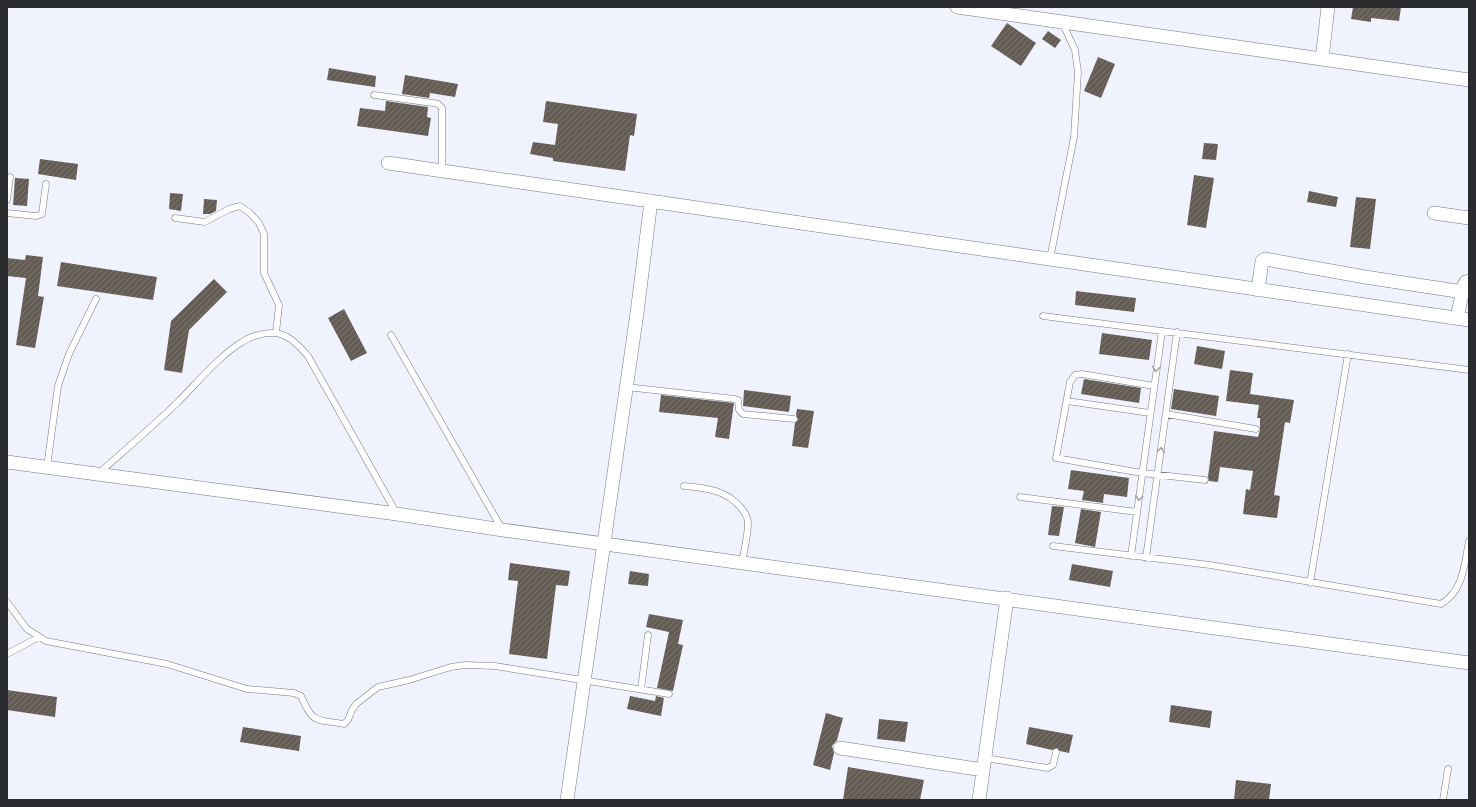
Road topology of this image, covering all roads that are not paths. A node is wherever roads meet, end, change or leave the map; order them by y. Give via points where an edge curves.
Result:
1 (957, 7) edge
2 (1328, 7) edge
3 (1062, 22) junction
4 (1322, 59) junction
5 (1469, 80) edge
6 (374, 95) dead end
7 (388, 163) dead end
8 (442, 171) junction
9 (10, 177) dead end
10 (46, 184) dead end
11 (7, 200) edge
12 (651, 201) junction
13 (7, 213) edge
14 (1434, 213) dead end
15 (175, 218) dead end
16 (1469, 218) edge
17 (1050, 260) junction
18 (1466, 287) edge
19 (1258, 290) junction
20 (96, 299) dead end
21 (1043, 316) dead end
22 (1463, 319) edge
23 (1162, 330) junction
24 (1176, 332) junction
25 (276, 333) junction
26 (390, 335) dead end
27 (1348, 354) junction
28 (1469, 370) edge
29 (1154, 386) junction
30 (626, 387) junction
31 (1067, 401) junction
32 (1150, 414) junction
33 (1166, 414) junction
34 (794, 419) dead end
35 (1256, 429) dead end
36 (7, 462) edge
37 (47, 467) junction
38 (1142, 473) junction
39 (98, 474) junction
40 (1158, 474) junction
41 (1205, 480) dead end
42 (684, 486) dead end
43 (1020, 497) dead end
44 (1137, 512) junction
45 (397, 514) junction
46 (503, 530) junction
47 (1469, 541) edge
48 (603, 544) junction
49 (1053, 546) dead end
50 (1131, 556) junction
51 (1146, 558) junction
52 (742, 563) junction
53 (1467, 563) edge
54 (1310, 583) junction
55 (1007, 598) junction
56 (7, 602) edge
57 (648, 634) dead end
58 (39, 637) junction
59 (7, 654) edge
60 (1469, 663) edge
61 (583, 680) junction
62 (641, 689) junction
63 (669, 694) dead end
64 (840, 748) dead end
65 (1056, 752) dead end
66 (984, 764) junction
67 (1448, 769) dead end
68 (567, 800) edge
69 (979, 800) edge
70 (1444, 800) edge

1 - 3 street
2 - 4 street
3 - 4 street
3 - 17 lane via 1075,50 1078,72 1074,137
4 - 5 street
6 - 8 lane via 441,106
7 - 8 street
8 - 12 street
9 - 11 lane
10 - 13 lane via 42,214 36,216
12 - 17 street
12 - 30 street
14 - 16 street
15 - 25 lane via 205,222 230,208 240,206 250,213 264,234 264,273 279,305
17 - 19 street
18 - 19 street via 1365,277 1266,258 1262,261
18 - 22 street
19 - 22 street
20 - 37 lane via 69,354 58,386
21 - 23 lane
23 - 24 lane
23 -> 29 lane
24 - 27 lane
24 - 33 lane
25 - 39 lane via 242,341
25 - 45 lane via 289,338 308,356
26 - 46 lane
27 - 28 lane
27 - 54 lane
29 - 31 lane via 1075,375 1070,382
29 - 32 lane
30 - 34 lane via 735,398 743,414
30 - 48 street
31 - 32 lane
31 - 38 lane via 1056,458
32 - 38 lane
33 - 35 lane
40 -> 33 lane
36 - 37 street
37 - 39 street
38 - 40 lane
38 -> 44 lane
39 - 45 street
40 - 41 lane
40 - 51 lane
42 - 52 lane via 705,488 736,500 746,514 748,522
43 - 44 lane
44 - 50 lane
45 - 46 street
46 - 48 street
47 - 53 lane
48 - 52 street
48 - 61 street
49 - 50 lane
50 - 51 lane
51 - 54 lane via 1210,565
52 - 55 street
53 - 54 lane via 1451,598 1440,604
55 - 60 street
55 - 66 street
56 - 58 lane via 27,629
57 - 62 lane
58 - 59 lane
58 - 61 lane via 72,647 168,664 247,689 294,693 301,696 312,717 344,724 356,704 378,687 427,676 451,666 495,666
61 - 62 lane
61 - 68 street
62 - 63 lane
64 - 66 street
65 - 66 lane via 1053,765 1048,768
66 - 69 street
67 - 70 lane

